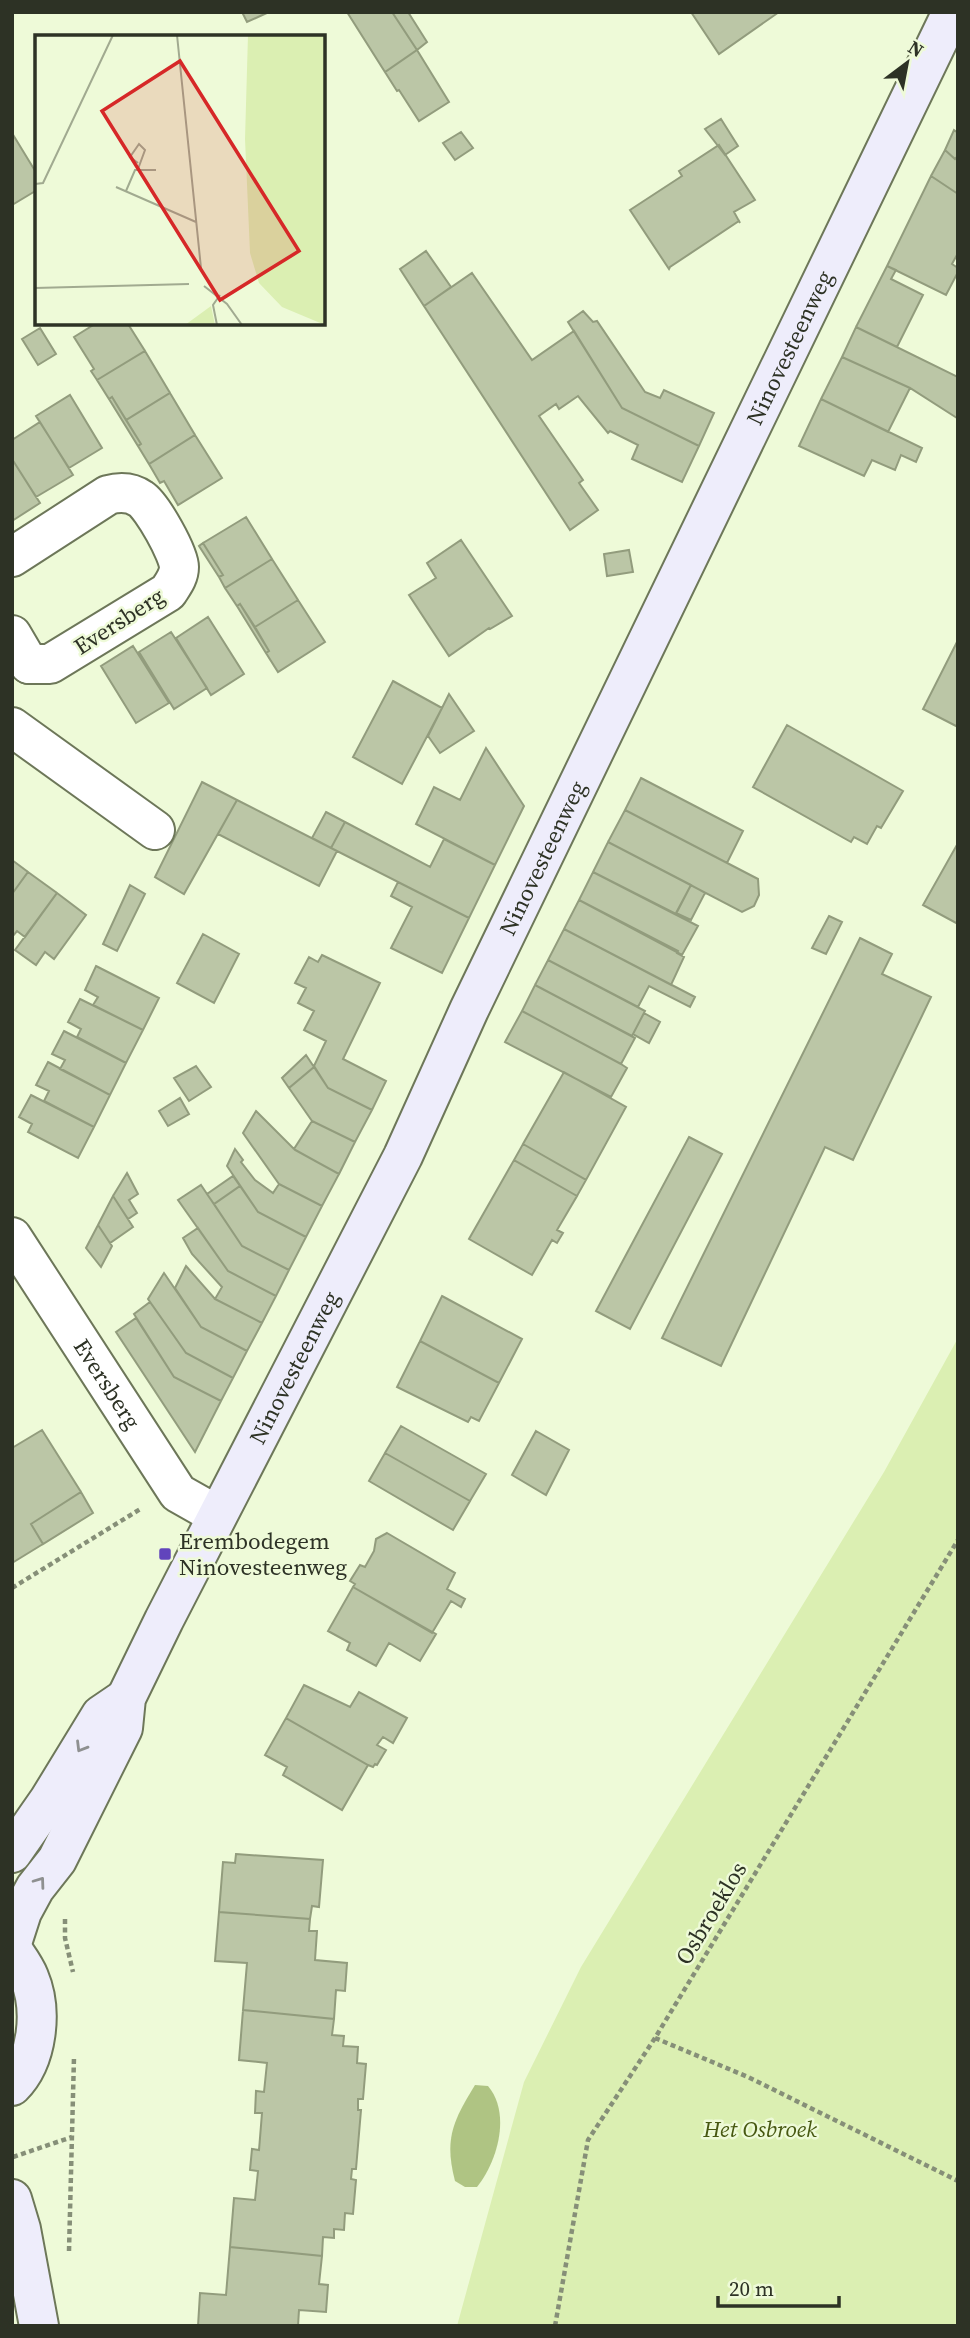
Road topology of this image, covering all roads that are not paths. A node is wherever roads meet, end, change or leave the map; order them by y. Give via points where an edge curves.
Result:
1 (952, 12) edge
2 (12, 557) edge
3 (18, 663) edge
4 (12, 727) edge
5 (155, 830) dead end
6 (12, 1237) edge
7 (217, 1515) junction
8 (126, 1698) junction
9 (12, 1853) edge
10 (12, 1943) edge
11 (12, 1949) edge
12 (12, 2086) edge
13 (12, 2199) edge
14 (24, 2307) edge
15 (14, 2326) edge

1 - 7 main road, Ninovesteenweg via 469,1010 403,1156
2 - 3 street, Eversberg via 119,492 142,499 179,567 168,592 50,664
4 - 5 street
6 - 7 street, Eversberg via 174,1488
7 - 8 main road, Ninovesteenweg
8 -> 9 main road, Ninovesteenweg via 101,1715
10 -> 8 main road, Ninovesteenweg via 22,1912 57,1860 123,1728
11 - 12 main road via 29,1978 37,2013 33,2048
13 - 14 main road via 21,2229
14 - 15 main road

